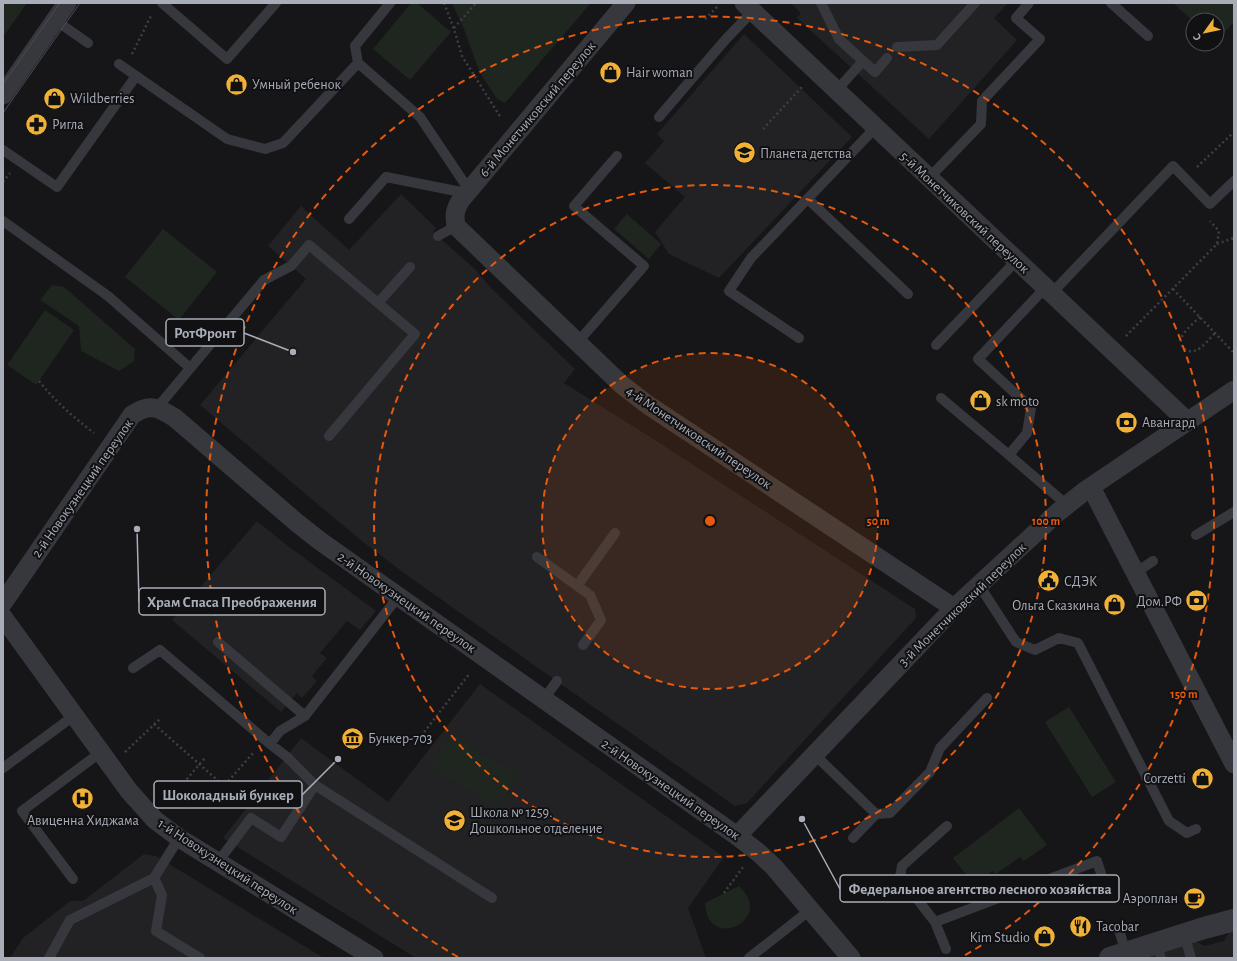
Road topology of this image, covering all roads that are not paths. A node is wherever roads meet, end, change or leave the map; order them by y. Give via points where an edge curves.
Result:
1 (67, 3) edge
2 (276, 3) edge
3 (390, 3) edge
4 (626, 3) edge
5 (820, 3) edge
6 (975, 3) edge
7 (1029, 3) edge
8 (1112, 3) edge
9 (158, 6) edge
10 (748, 7) edge
11 (55, 20) junction
12 (1148, 36) dead end
13 (88, 43) dead end
14 (897, 47) dead end
15 (887, 58) dead end
16 (863, 61) junction
17 (358, 63) junction
18 (122, 66) road end
19 (136, 76) junction
20 (836, 90) junction
21 (3, 95) edge
22 (659, 117) dead end
23 (876, 127) junction
24 (3, 150) edge
25 (617, 156) dead end
26 (929, 178) junction
27 (1234, 181) edge
28 (467, 192) junction
29 (808, 199) junction
30 (349, 219) dead end
31 (3, 221) edge
32 (455, 222) junction
33 (438, 236) dead end
34 (1016, 261) junction
35 (410, 267) dead end
36 (1048, 291) junction
37 (908, 294) dead end
38 (378, 303) junction
39 (799, 338) dead end
40 (577, 343) junction
41 (936, 345) dead end
42 (190, 368) junction
43 (1234, 390) edge
44 (941, 398) dead end
45 (157, 408) junction
46 (1187, 421) junction
47 (329, 436) dead end
48 (1009, 455) junction
49 (1091, 487) junction
50 (1067, 505) junction
51 (1234, 512) edge
52 (615, 533) dead end
53 (1196, 536) dead end
54 (537, 557) dead end
55 (1153, 561) dead end
56 (1135, 573) junction
57 (979, 585) junction
58 (577, 586) junction
59 (398, 597) junction
60 (3, 603) edge
61 (954, 608) junction
62 (3, 616) edge
63 (218, 642) dead end
64 (583, 645) dead end
65 (133, 668) dead end
66 (557, 682) dead end
67 (987, 698) dead end
68 (544, 699) junction
69 (75, 715) junction
70 (305, 716) junction
71 (267, 742) junction
72 (101, 752) junction
73 (814, 754) junction
74 (1234, 764) edge
75 (3, 768) edge
76 (314, 785) junction
77 (876, 814) junction
78 (947, 826) dead end
79 (1196, 829) dead end
80 (737, 836) junction
81 (179, 838) junction
82 (853, 838) dead end
83 (218, 862) junction
84 (73, 878) dead end
85 (154, 878) junction
86 (1106, 889) dead end
87 (492, 898) dead end
88 (810, 910) junction
89 (1234, 920) edge
90 (935, 922) junction
91 (1119, 930) dead end
92 (1184, 934) junction
93 (946, 949) dead end
94 (1159, 950) edge
95 (1118, 955) edge
96 (49, 958) edge
97 (200, 958) edge
98 (374, 958) edge
99 (749, 958) edge
100 (851, 958) edge
101 (1191, 958) edge

1 - 11 street
2 - 9 lane via 227,59
3 - 17 lane via 355,46
4 - 28 street, 6-й Монетчиковский переулок
5 - 16 lane via 839,39
6 - 14 lane via 937,45
7 - 26 lane via 1016,18 1040,39 982,101 981,124
8 - 12 lane
10 - 20 street, 5-й Монетчиковский переулок
10 - 22 lane via 726,39
11 - 13 lane
11 - 21 street
15 - 16 lane via 875,72
16 - 20 lane
17 - 19 lane via 283,143 265,149 227,139
17 - 28 lane via 420,117
18 - 19 lane
19 - 24 lane via 57,187
20 - 23 street, 5-й Монетчиковский переулок
23 - 26 street, 5-й Монетчиковский переулок
23 - 29 lane
25 - 40 lane via 574,206 644,266
26 - 34 street, 5-й Монетчиковский переулок
27 - 36 lane via 1210,204 1173,166
28 - 30 lane via 386,176
28 - 32 street, 6-й Монетчиковский переулок via 455,208
29 - 37 lane
29 - 39 lane via 751,258 729,291
31 - 42 lane via 108,296
32 - 33 lane
32 - 40 street, 4-й Монетчиковский переулок
34 - 36 street, 5-й Монетчиковский переулок
34 - 41 lane
35 - 38 lane
36 - 46 street, 5-й Монетчиковский переулок
36 - 48 lane via 978,359 1031,408 1027,433
38 - 42 lane via 309,245 291,266 264,280
38 - 47 lane via 415,334
40 - 61 street, 4-й Монетчиковский переулок via 622,385 648,405
42 - 45 lane
43 - 46 street, 3-й Монетчиковский переулок
44 - 48 lane
45 - 59 street, 2-й Новокузнецкий переулок via 175,418 314,536
45 - 60 street, 2-й Новокузнецкий переулок via 140,409 132,415
46 - 49 street, 3-й Монетчиковский переулок
48 - 50 lane
49 - 50 street, 3-й Монетчиковский переулок
49 - 56 street
50 - 57 street, 3-й Монетчиковский переулок
51 - 53 lane
52 - 58 lane
54 - 58 lane
55 - 56 lane
56 - 74 street
57 - 61 street, 3-й Монетчиковский переулок
57 - 79 lane via 1016,642 1035,650 1059,638 1078,643 1169,821 1187,833
58 - 64 lane via 590,595 601,620
59 - 68 street, 2-й Новокузнецкий переулок
59 - 70 lane
61 - 73 street, 3-й Монетчиковский переулок
62 - 69 street, 1-й Новокузнецкий переулок
63 - 70 lane
65 - 71 lane via 160,650
66 - 68 lane
67 - 77 lane via 940,748 930,772 890,813
68 - 80 street, 2-й Новокузнецкий переулок
69 - 72 street, 1-й Новокузнецкий переулок
69 - 75 lane
70 - 71 lane
71 - 76 lane
72 - 81 street, 1-й Новокузнецкий переулок via 129,791 155,820
72 - 84 lane via 22,811
73 - 77 lane
73 - 80 street, 3-й Монетчиковский переулок
76 - 83 lane via 281,838 251,818
76 - 87 lane
77 - 82 lane
78 - 90 lane via 902,866 900,877
80 - 88 street, 2-й Новокузнецкий переулок via 774,867
81 - 83 street, 1-й Новокузнецкий переулок
81 - 85 lane
83 - 98 street, 1-й Новокузнецкий переулок
85 - 96 lane via 70,920
85 - 97 lane via 162,895 156,931
86 - 90 lane via 1097,861
88 - 99 lane
88 - 100 street, 2-й Новокузнецкий переулок
89 - 92 street
90 - 93 lane
91 - 95 lane
92 - 94 street
92 - 101 lane
94 - 95 street

